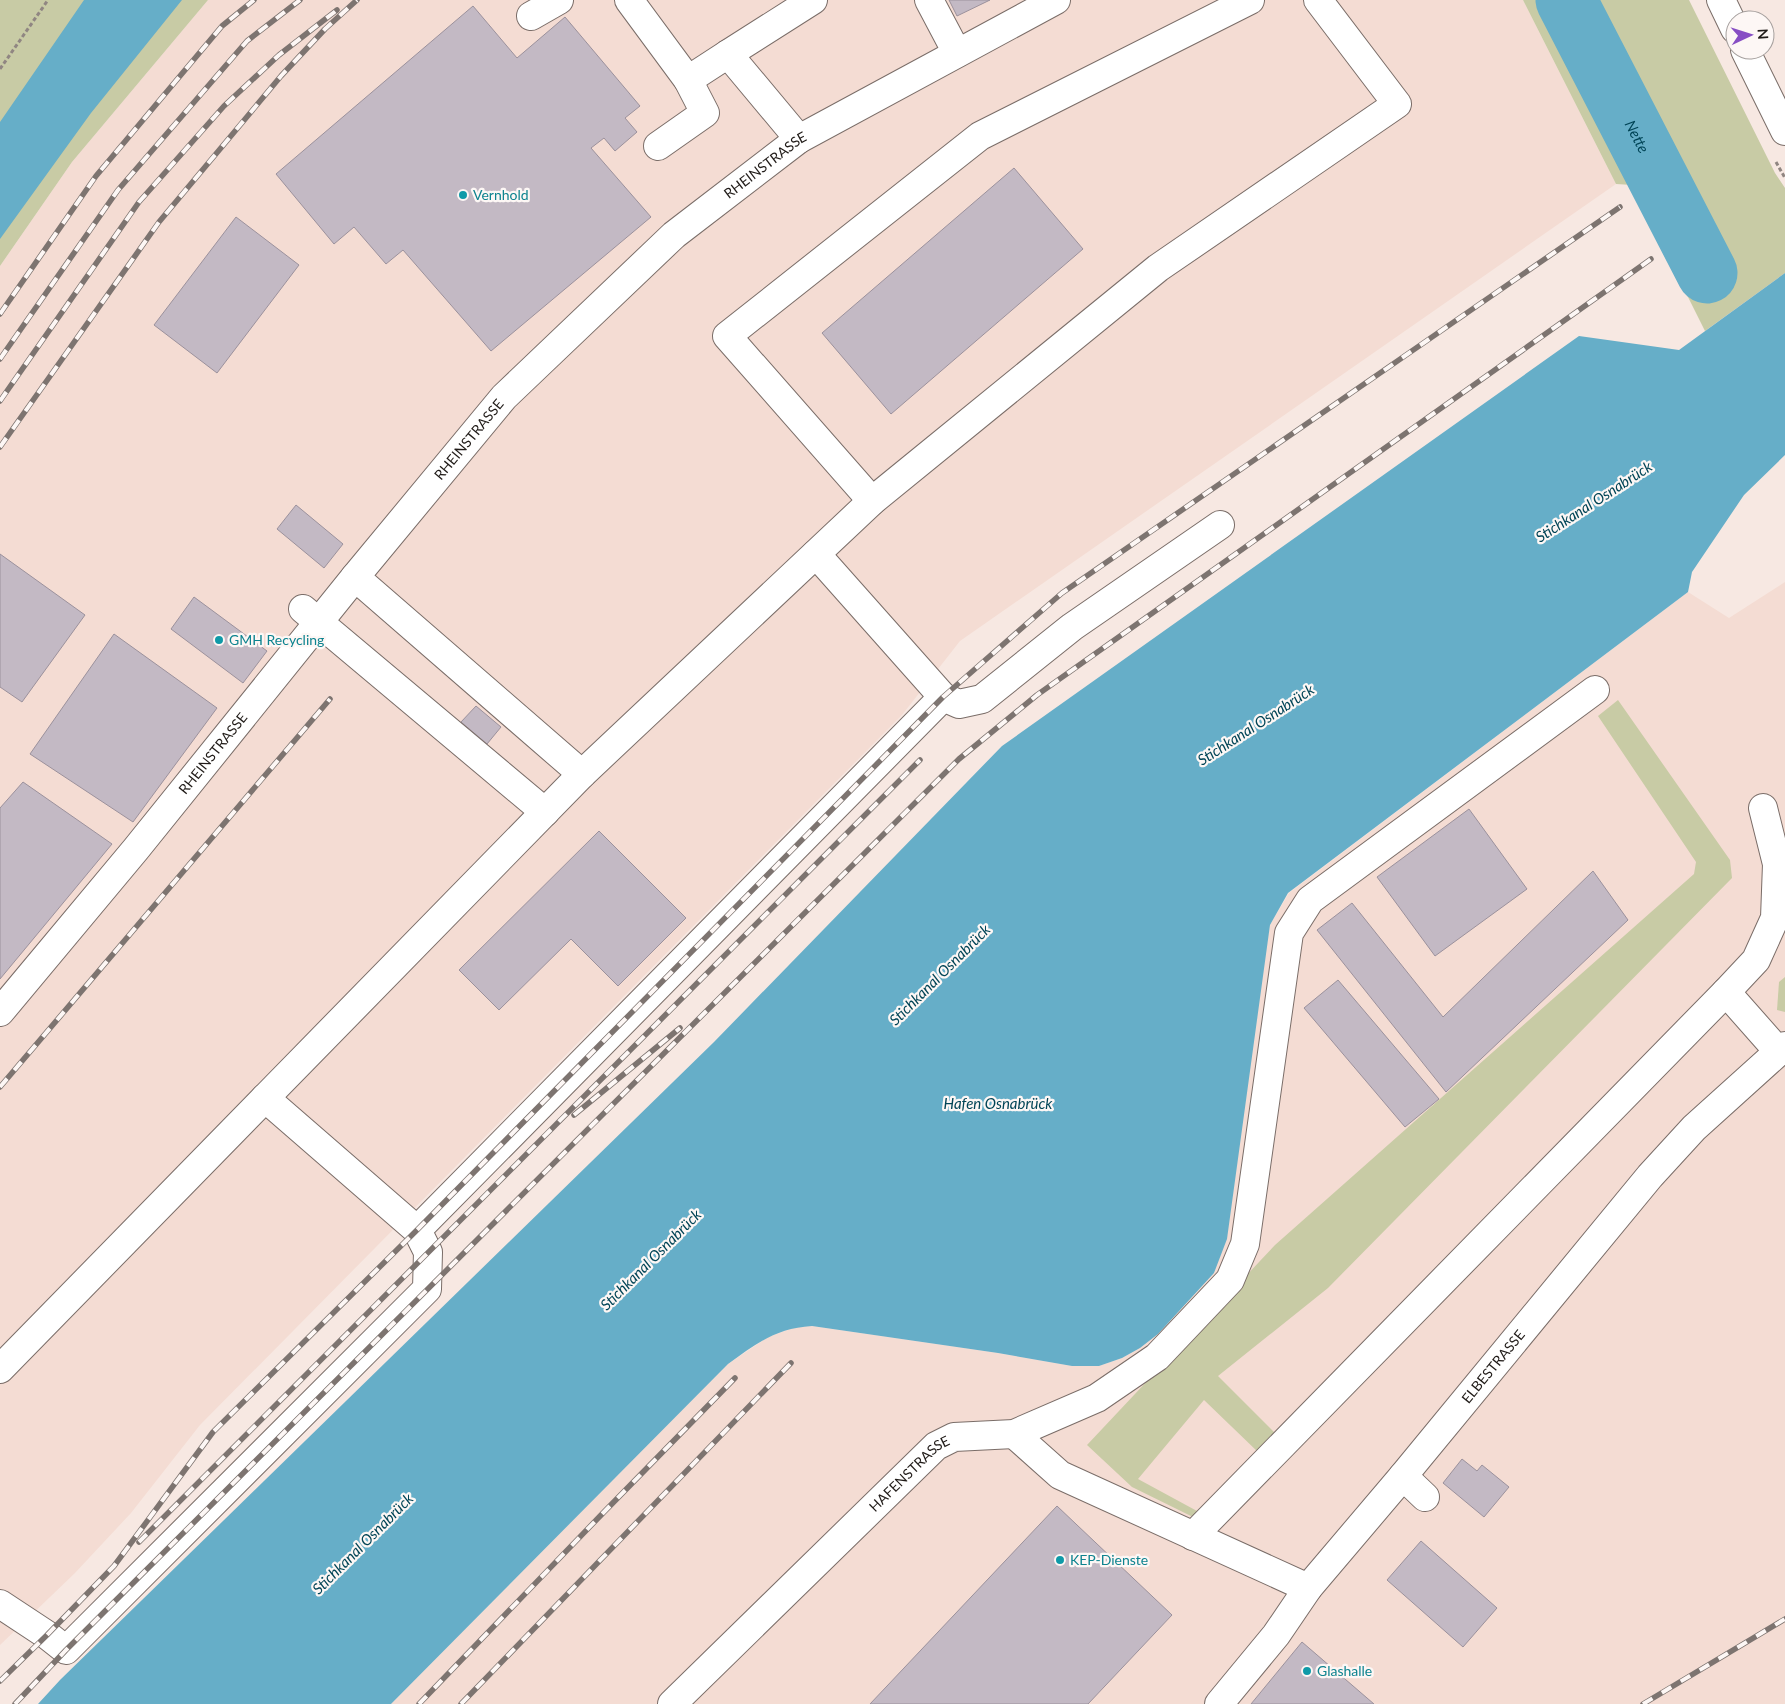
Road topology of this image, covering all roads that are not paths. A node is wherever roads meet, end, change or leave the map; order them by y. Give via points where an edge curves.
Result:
1 (559, 0) edge
2 (629, 0) edge
3 (814, 0) edge
4 (929, 0) edge
5 (1056, 0) edge
6 (1250, 0) edge
7 (1318, 0) edge
8 (531, 16) dead end
9 (728, 54) junction
10 (957, 54) junction
11 (1750, 60) edge
12 (688, 80) junction
13 (1785, 131) edge
14 (799, 139) junction
15 (658, 146) dead end
16 (872, 501) junction
17 (1220, 525) dead end
18 (816, 554) junction
19 (355, 577) junction
20 (310, 617) junction
21 (1595, 690) dead end
22 (943, 697) junction
23 (582, 774) junction
24 (1763, 808) dead end
25 (545, 812) junction
26 (1726, 992) junction
27 (0, 1012) edge
28 (1782, 1049) edge
29 (265, 1098) junction
30 (417, 1230) junction
31 (0, 1369) edge
32 (1014, 1434) junction
33 (1403, 1476) junction
34 (1425, 1497) dead end
35 (1193, 1536) junction
36 (1308, 1588) junction
37 (0, 1604) edge
38 (672, 1704) edge
39 (1219, 1704) edge

1 - 8 street
2 - 12 street
3 - 9 street
4 - 10 street
5 - 10 street, RHEINSTRASSE
6 - 16 street via 980,136 727,336
7 - 16 street via 1397,104 1158,268
9 - 12 street
9 - 14 street
10 - 14 street, RHEINSTRASSE
11 - 13 street
12 - 15 street via 705,113
14 - 19 street, RHEINSTRASSE via 674,235 504,397
16 - 18 street
17 - 22 street via 1072,627 982,700 959,704
18 - 22 street
18 - 23 street
19 - 20 street, RHEINSTRASSE
19 - 23 street
20 - 25 street
20 - 27 street, RHEINSTRASSE via 136,849
21 - 32 street via 1310,900 1289,933 1245,1244 1230,1280 1157,1357 1097,1398
22 - 30 street
23 - 25 street
24 - 26 street via 1777,864 1775,918 1756,960
25 - 29 street
26 - 28 street
26 - 35 street
28 - 33 street, ELBESTRASSE via 1694,1128 1650,1176
29 - 30 street
29 - 31 street
30 - 37 street via 428,1252 427,1289 66,1650
32 - 35 street via 1060,1475
32 - 38 street, HAFENSTRASSE via 954,1437 936,1446
33 - 34 street
33 - 36 street, ELBESTRASSE
35 - 36 street
36 - 39 street, ELBESTRASSE via 1276,1635

